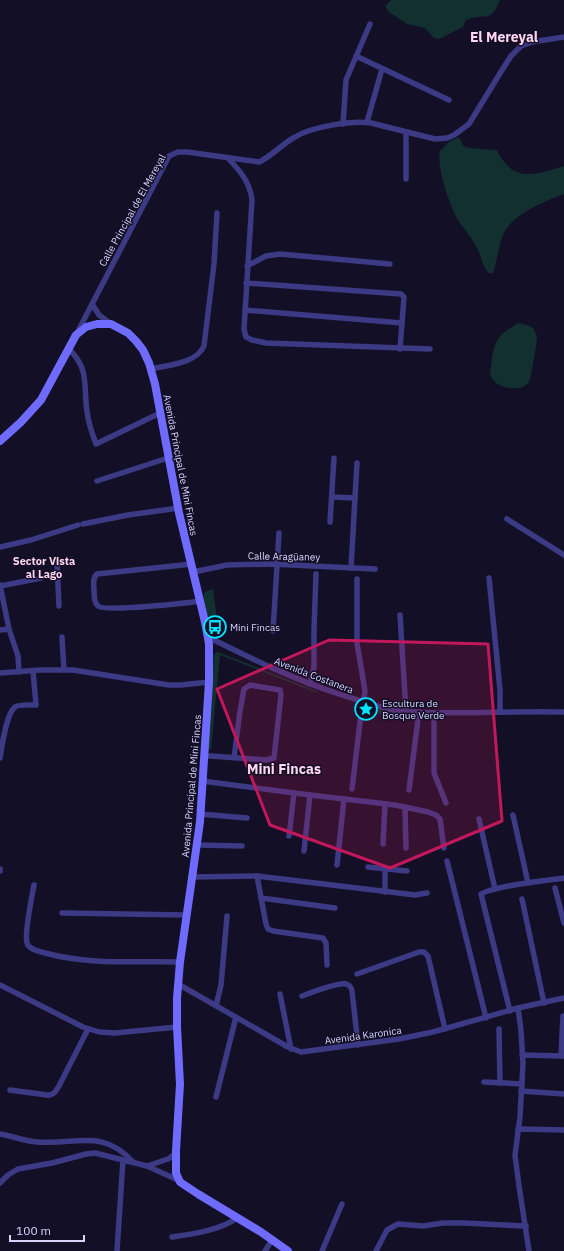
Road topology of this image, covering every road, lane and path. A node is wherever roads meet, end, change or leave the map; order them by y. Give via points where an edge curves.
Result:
1 (370, 24) dead end
2 (564, 37) edge
3 (356, 56) junction
4 (382, 69) junction
5 (449, 100) dead end
6 (367, 122) junction
7 (343, 124) junction
8 (406, 133) junction
9 (228, 158) junction
10 (406, 180) dead end
11 (217, 212) dead end
12 (390, 264) dead end
13 (247, 266) junction
14 (246, 283) junction
15 (92, 304) junction
16 (245, 310) junction
17 (402, 323) junction
18 (112, 324) junction
19 (76, 335) junction
20 (69, 349) junction
21 (400, 349) junction
22 (430, 349) dead end
23 (151, 370) junction
24 (160, 413) junction
25 (0, 440) edge
26 (168, 458) junction
27 (334, 458) dead end
28 (357, 464) dead end
29 (98, 481) dead end
30 (332, 497) junction
31 (355, 498) junction
32 (178, 508) junction
33 (507, 519) dead end
34 (330, 522) dead end
35 (279, 533) dead end
36 (0, 547) edge
37 (564, 555) edge
38 (57, 563) dead end
39 (276, 564) junction
40 (192, 568) junction
41 (351, 568) junction
42 (375, 569) dead end
43 (316, 574) dead end
44 (41, 578) dead end
45 (489, 578) dead end
46 (357, 579) dead end
47 (0, 586) edge
48 (200, 601) junction
49 (59, 606) dead end
50 (400, 614) dead end
51 (9, 629) junction
52 (0, 630) edge
53 (273, 631) dead end
54 (62, 637) dead end
55 (208, 637) junction
56 (64, 670) junction
57 (33, 671) junction
58 (19, 672) junction
59 (0, 673) edge
60 (209, 682) junction
61 (310, 684) junction
62 (363, 702) junction
63 (406, 711) junction
64 (419, 712) junction
65 (500, 712) junction
66 (564, 712) edge
67 (434, 713) junction
68 (204, 756) junction
69 (0, 758) edge
70 (234, 758) junction
71 (202, 781) junction
72 (352, 790) dead end
73 (409, 790) dead end
74 (294, 793) junction
75 (310, 795) junction
76 (344, 799) junction
77 (446, 803) dead end
78 (385, 804) junction
79 (405, 807) junction
80 (200, 814) junction
81 (513, 815) dead end
82 (246, 818) dead end
83 (479, 819) dead end
84 (289, 836) dead end
85 (383, 844) dead end
86 (197, 845) junction
87 (242, 846) dead end
88 (406, 848) dead end
89 (444, 848) dead end
90 (304, 851) dead end
91 (448, 861) dead end
92 (337, 865) dead end
93 (368, 867) dead end
94 (385, 869) junction
95 (407, 871) dead end
96 (257, 876) junction
97 (191, 877) junction
98 (564, 878) edge
99 (528, 884) junction
100 (34, 885) dead end
101 (555, 888) dead end
102 (495, 889) junction
103 (385, 892) junction
104 (427, 893) dead end
105 (261, 898) junction
106 (522, 899) dead end
107 (335, 908) dead end
108 (62, 913) dead end
109 (186, 915) junction
110 (227, 916) dead end
111 (564, 923) edge
112 (180, 962) junction
113 (327, 965) dead end
114 (357, 974) dead end
115 (178, 984) junction
116 (0, 985) edge
117 (280, 994) dead end
118 (302, 996) dead end
119 (564, 998) edge
120 (544, 1003) junction
121 (216, 1006) junction
122 (518, 1008) junction
123 (510, 1011) junction
124 (563, 1016) dead end
125 (236, 1017) junction
126 (486, 1018) junction
127 (177, 1027) junction
128 (88, 1029) junction
129 (445, 1029) junction
130 (499, 1029) dead end
131 (358, 1045) junction
132 (291, 1049) junction
133 (522, 1055) junction
134 (562, 1056) edge
135 (484, 1082) dead end
136 (500, 1083) junction
137 (522, 1084) junction
138 (10, 1090) dead end
139 (521, 1091) junction
140 (564, 1094) edge
141 (216, 1097) dead end
142 (518, 1129) junction
143 (564, 1130) edge
144 (0, 1134) edge
145 (176, 1154) junction
146 (123, 1160) junction
147 (133, 1163) junction
148 (147, 1166) junction
149 (180, 1182) junction
150 (0, 1183) edge
151 (342, 1204) dead end
152 (237, 1218) junction
153 (526, 1226) junction
154 (172, 1237) dead end
155 (272, 1240) junction
156 (117, 1251) edge
157 (266, 1251) edge
158 (288, 1251) edge
159 (322, 1251) edge
160 (376, 1251) edge
161 (529, 1251) edge

1 - 3 street
2 - 8 street, Calle Principal de El Mereyal via 528,42 520,46 511,56 469,124 460,132 448,138 435,140
3 - 4 street
3 - 7 street via 346,80
4 - 5 street
4 - 6 street
6 - 7 street, Calle Principal de El Mereyal
6 - 8 street, Calle Principal de El Mereyal
7 - 9 street, Calle Principal de El Mereyal via 300,134 259,162
8 - 10 street
9 - 13 street via 240,171 251,192
9 - 15 street, Calle Principal de El Mereyal via 187,152 169,156
11 - 23 street via 214,264 204,346 199,354 190,359
12 - 13 street via 280,254 266,256
13 - 14 street
14 - 16 street
14 - 17 street via 401,294 404,297
15 - 18 street via 99,315
15 - 19 street, Calle Principal de El Mereyal
16 - 17 street
16 - 21 street via 244,333 252,340
17 - 21 street
18 - 19 street via 90,325
18 - 23 street, Avenida Principal de Mini Fincas via 124,330 140,345
19 - 20 street
20 - 24 street via 77,358 85,375 86,409 96,444
20 - 25 street via 38,403 22,422
21 - 22 street
23 - 24 street, Avenida Principal de Mini Fincas
24 - 26 street, Avenida Principal de Mini Fincas
26 - 29 street
26 - 32 street, Avenida Principal de Mini Fincas
27 - 30 street
28 - 31 street
30 - 31 street
30 - 34 street
31 - 41 street
32 - 36 street via 121,516
32 - 40 street, Avenida Principal de Mini Fincas
33 - 37 street
35 - 39 street
38 - 49 street
39 - 40 street, Calle Aragüaney
39 - 41 street, Calle Aragüaney
39 - 53 street
40 - 48 street, Avenida Principal de Mini Fincas
40 - 48 street, Calle Aragüaney via 97,574 94,579 95,601 97,606 114,608
41 - 42 street, Calle Aragüaney
43 - 61 street via 314,667
44 - 47 street
45 - 65 street
46 - 62 street via 357,643 365,685
47 - 51 street
48 - 55 street, Avenida Principal de Mini Fincas
50 - 63 street
51 - 52 street
51 - 58 street via 18,656
54 - 56 street
55 - 60 street, Avenida Principal de Mini Fincas
55 - 61 street, Avenida Costanera
56 - 57 street
56 - 60 street via 169,685
57 - 58 street
57 - 69 street via 36,705 17,706 13,709 8,718
58 - 59 street
60 - 68 street, Avenida Principal de Mini Fincas
61 - 62 street, Avenida Costanera
62 - 63 street, Avenida Costanera
62 - 72 street
63 - 64 street, Avenida Costanera
64 - 67 street, Avenida Costanera
64 - 73 street
65 - 66 street, Avenida Costanera
65 - 67 street, Avenida Costanera
67 - 77 street via 434,773
68 - 70 street
68 - 71 street, Avenida Principal de Mini Fincas
70 - 70 street via 274,758 280,690 250,685 244,690
71 - 74 street
71 - 80 street, Avenida Principal de Mini Fincas
74 - 75 street
74 - 84 street
75 - 76 street
75 - 90 street
76 - 78 street
76 - 92 street
78 - 79 street
78 - 85 street
79 - 88 street
79 - 89 street via 438,816
80 - 82 street
80 - 86 street, Avenida Principal de Mini Fincas
81 - 99 street
83 - 102 street
86 - 87 street
86 - 97 street, Avenida Principal de Mini Fincas
91 - 126 street
93 - 94 street
94 - 95 street
94 - 103 street
96 - 97 street
96 - 103 street
96 - 105 street
97 - 109 street, Avenida Principal de Mini Fincas
98 - 99 street
99 - 102 street
100 - 112 street via 27,941 32,949 88,961
101 - 111 street
102 - 123 street via 484,892 481,896
103 - 104 street via 415,895
105 - 107 street
105 - 113 street via 268,929 323,938 326,943
106 - 120 street
108 - 109 street
109 - 112 street, Avenida Principal de Mini Fincas
110 - 121 street via 221,985
112 - 115 street, Avenida Principal de Mini Fincas
114 - 129 street via 424,952 428,956
115 - 121 street, Avenida Karonica
115 - 127 street, Avenida Principal de Mini Fincas
116 - 128 street
117 - 132 street
118 - 131 street via 338,985 350,986
119 - 120 street, Avenida Karonica
120 - 122 street, Avenida Karonica
121 - 125 street, Avenida Karonica
122 - 123 street, Avenida Karonica
122 - 133 street
123 - 126 street, Avenida Karonica
124 - 134 street
125 - 132 street, Avenida Karonica
125 - 141 street
126 - 129 street, Avenida Karonica
127 - 128 street via 105,1033
127 - 145 street, Avenida Principal de Mini Fincas via 180,1084
128 - 138 street via 55,1093 50,1096
129 - 131 street, Avenida Karonica
130 - 136 street
131 - 132 street, Avenida Karonica via 307,1052
133 - 134 street
133 - 137 street
135 - 136 street
136 - 137 street
137 - 139 street
139 - 140 street
139 - 142 street
142 - 143 street
142 - 153 street via 516,1162
144 - 147 street via 37,1142 102,1142 122,1151
145 - 148 street
145 - 149 street, Avenida Principal de Mini Fincas via 175,1167
146 - 147 street
146 - 150 street via 95,1153 86,1154 18,1169
146 - 156 street
147 - 148 street
148 - 149 street
149 - 152 street
151 - 159 street
152 - 154 street via 224,1225
152 - 155 street
153 - 160 street via 453,1222 423,1226 398,1224 387,1230
153 - 161 street
155 - 157 street
155 - 158 street

